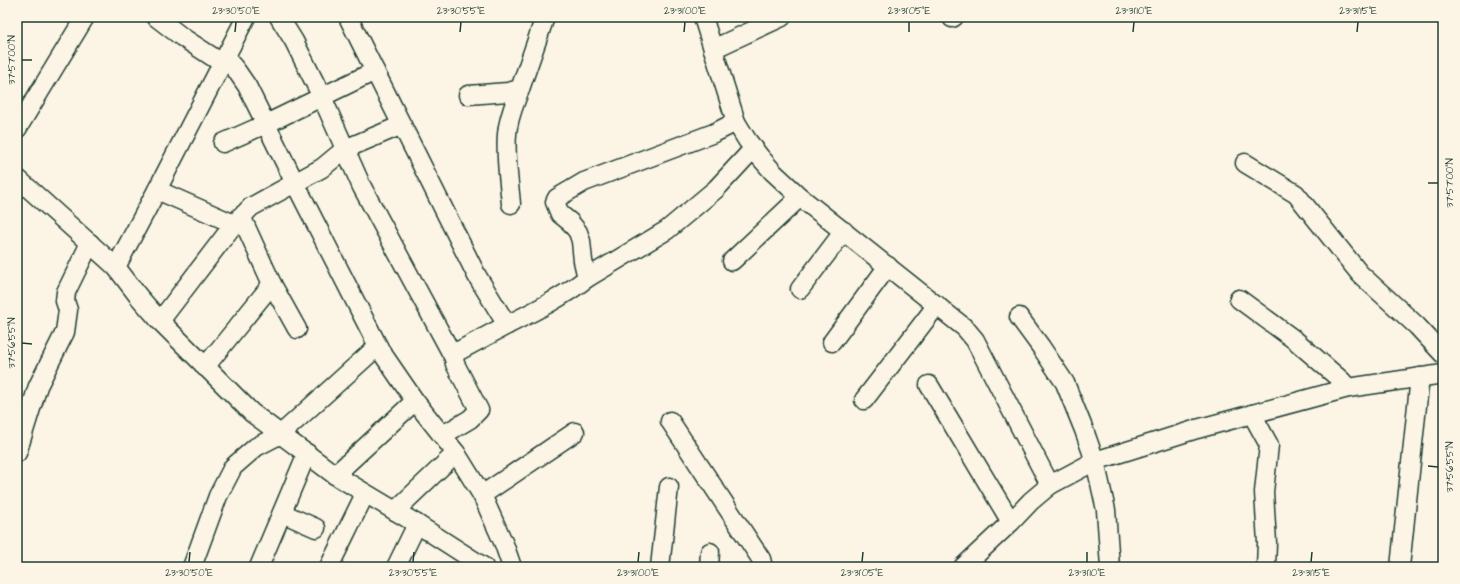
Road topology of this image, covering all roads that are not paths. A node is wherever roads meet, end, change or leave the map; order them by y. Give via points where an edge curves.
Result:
1 (86, 17) edge
2 (156, 17) edge
3 (246, 17) edge
4 (279, 17) edge
5 (348, 17) edge
6 (545, 17) edge
7 (703, 17) edge
8 (782, 17) edge
9 (713, 49) junction
10 (223, 60) junction
11 (375, 71) junction
12 (520, 89) junction
13 (468, 95) dead end
14 (322, 97) junction
15 (736, 122) junction
16 (266, 124) junction
17 (402, 125) junction
18 (17, 129) edge
19 (223, 143) dead end
20 (754, 148) junction
21 (345, 149) junction
22 (1245, 163) dead end
23 (17, 178) edge
24 (295, 183) junction
25 (157, 190) junction
26 (800, 197) junction
27 (511, 204) dead end
28 (237, 220) junction
29 (844, 231) junction
30 (90, 244) junction
31 (732, 262) dead end
32 (888, 266) junction
33 (116, 267) junction
34 (587, 278) junction
35 (272, 284) junction
36 (800, 289) dead end
37 (1239, 298) dead end
38 (937, 305) junction
39 (1019, 317) dead end
40 (160, 321) junction
41 (507, 325) junction
42 (297, 329) dead end
43 (832, 342) dead end
44 (378, 346) junction
45 (1443, 354) edge
46 (454, 358) junction
47 (205, 367) junction
48 (1443, 374) edge
49 (1420, 377) junction
50 (930, 385) dead end
51 (1348, 388) junction
52 (864, 400) dead end
53 (415, 401) junction
54 (1252, 414) junction
55 (670, 421) dead end
56 (575, 432) dead end
57 (281, 434) junction
58 (443, 435) junction
59 (17, 453) edge
60 (456, 453) junction
61 (307, 454) junction
62 (1095, 461) junction
63 (336, 475) junction
64 (1050, 485) junction
65 (669, 487) dead end
66 (366, 494) junction
67 (482, 495) junction
68 (395, 511) junction
69 (282, 513) junction
70 (1011, 522) junction
71 (417, 524) junction
72 (316, 528) dead end
73 (474, 564) edge
74 (192, 567) edge
75 (259, 567) edge
76 (329, 567) edge
77 (396, 567) edge
78 (512, 567) edge
79 (660, 567) edge
80 (762, 567) edge
81 (963, 567) edge
82 (1110, 567) edge
83 (1266, 567) edge
84 (1400, 567) edge

1 - 18 street
2 - 10 street via 182,37
3 - 10 street
4 - 14 street
5 - 11 street
6 - 12 street
7 - 9 street
8 - 9 street
9 - 15 street
10 - 16 street via 236,70 247,86
10 - 25 street
11 - 14 street
11 - 17 street
12 - 13 street
12 - 27 street via 507,133
14 - 16 street
14 - 21 street
15 - 20 street
15 - 34 street via 714,133 584,182 557,198 555,202 560,214 578,232
16 - 19 street
16 - 24 street
17 - 21 street
17 - 41 street via 477,276
20 - 26 street via 773,172
20 - 34 street via 716,189 667,230
21 - 24 street via 322,168
21 - 46 street via 362,187
22 - 45 street via 1296,194 1360,274 1417,326
23 - 30 street
24 - 28 street via 251,206
24 - 44 street
25 - 28 street
25 - 33 street
26 - 29 street
26 - 31 street
28 - 35 street
28 - 40 street
29 - 32 street
29 - 36 street
30 - 33 street
30 - 59 street via 66,292 68,310 65,332 38,386
32 - 38 street
32 - 43 street
33 - 40 street
34 - 41 street via 551,303
35 - 42 street
35 - 47 street
37 - 51 street via 1296,341
38 - 52 street
38 - 64 street via 965,328 975,340
39 - 62 street via 1065,384
40 - 47 street
41 - 46 street via 455,353
44 - 53 street
44 - 57 street
46 - 58 street via 479,410
47 - 57 street via 252,413
48 - 49 street
49 - 51 street
49 - 84 street
50 - 70 street
51 - 54 street
53 - 58 street
53 - 63 street
54 - 62 street
54 - 83 street via 1269,445 1264,492
55 - 80 street via 760,560
56 - 67 street
57 - 61 street
57 - 74 street via 256,447 233,467 218,496
58 - 60 street
60 - 67 street
60 - 68 street
61 - 63 street
61 - 69 street
62 - 64 street
62 - 82 street via 1106,510
63 - 66 street
64 - 70 street
65 - 79 street
66 - 68 street
66 - 76 street
67 - 78 street
68 - 71 street
69 - 72 street
69 - 75 street
70 - 81 street
71 - 73 street
71 - 77 street

